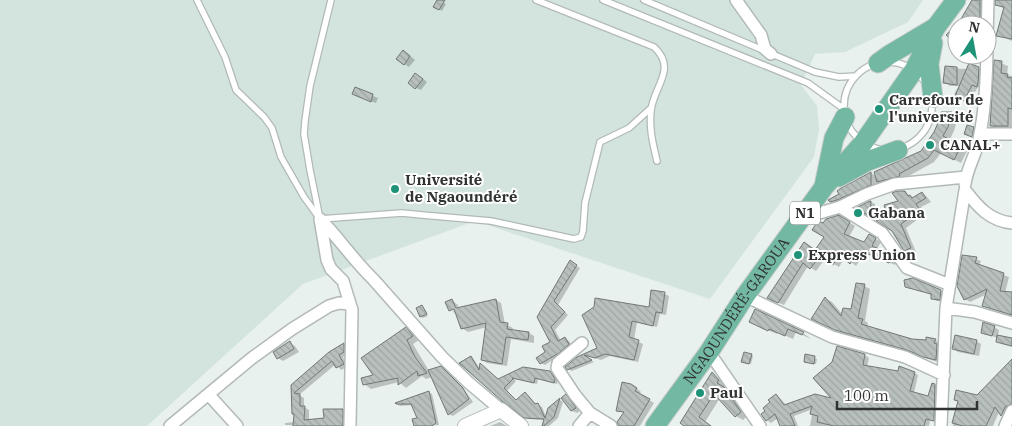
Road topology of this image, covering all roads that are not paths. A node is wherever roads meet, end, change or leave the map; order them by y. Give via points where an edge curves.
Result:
1 (197, 0) edge
2 (331, 0) edge
3 (536, 0) edge
4 (603, 0) edge
5 (644, 0) edge
6 (736, 0) edge
7 (956, 0) edge
8 (988, 0) edge
9 (988, 15) edge
10 (936, 27) junction
11 (771, 54) junction
12 (878, 63) junction
13 (987, 65) edge
14 (914, 70) junction
15 (856, 76) junction
16 (933, 98) junction
17 (651, 108) junction
18 (844, 113) junction
19 (980, 134) junction
20 (1012, 134) edge
21 (863, 143) junction
22 (898, 150) junction
23 (657, 162) dead end
24 (966, 177) junction
25 (824, 188) junction
26 (964, 190) junction
27 (840, 207) junction
28 (320, 219) junction
29 (801, 219) junction
30 (1012, 223) edge
31 (362, 268) junction
32 (343, 281) junction
33 (950, 285) junction
34 (745, 296) junction
35 (350, 304) junction
36 (946, 308) junction
37 (1012, 322) edge
38 (582, 343) dead end
39 (709, 352) junction
40 (944, 375) junction
41 (209, 395) junction
42 (501, 410) junction
43 (1012, 411) edge
44 (590, 413) junction
45 (170, 426) edge
46 (237, 426) edge
47 (350, 426) edge
48 (465, 426) edge
49 (521, 426) edge
50 (579, 426) edge
51 (611, 426) edge
52 (655, 426) edge
53 (760, 426) edge
54 (941, 426) edge
55 (1005, 426) edge

1 - 28 lane via 226,57 236,90 272,128 281,157
2 - 28 lane via 310,86 304,134
3 - 17 lane via 654,47 662,54 663,78
4 - 18 lane via 808,84
5 - 11 lane
6 - 11 street
7 - 10 highway, NGAOUNDÉRÉ-GAROUA / N1
8 - 9 street
10 - 12 highway
10 - 14 highway, NGAOUNDÉRÉ-GAROUA / N1
10 - 16 highway via 929,64
11 - 15 lane via 815,72 839,77
12 - 14 lane via 903,64
12 - 15 lane
13 - 19 street
14 - 16 lane via 926,82
14 - 21 highway, NGAOUNDÉRÉ-GAROUA / N1
15 - 18 lane via 845,97
16 - 22 lane via 932,115 926,131 914,143
17 - 23 lane via 650,129
17 - 28 lane via 629,128 600,142 585,203 581,237 574,239 491,221 402,213
18 - 21 lane via 852,131
18 - 25 highway via 834,138
19 - 20 street
19 - 24 street
21 - 22 lane via 880,150
21 - 25 highway, NGAOUNDÉRÉ-GAROUA / N1
22 - 25 highway via 868,161
24 - 26 street
24 - 27 street via 895,184
25 - 29 highway, NGAOUNDÉRÉ-GAROUA / N1
26 - 30 street via 989,216
26 - 33 street
27 - 29 street
27 - 33 street via 882,233 907,268
28 - 31 street
28 - 32 street via 327,260
29 - 34 highway, NGAOUNDÉRÉ-GAROUA / N1
31 - 32 street
31 - 42 street via 442,357
32 - 35 street
33 - 36 street
34 - 39 highway, NGAOUNDÉRÉ-GAROUA / N1
34 - 40 street via 832,337 905,357
35 - 41 street via 329,306 292,329
35 - 47 street
36 - 37 street
36 - 40 street
38 - 44 street via 558,363 557,368
39 - 52 highway, NGAOUNDÉRÉ-GAROUA / N1
39 - 53 street
40 - 54 street
41 - 45 street
41 - 46 street
42 - 48 street
42 - 49 street
43 - 55 street
44 - 50 street
44 - 51 street

